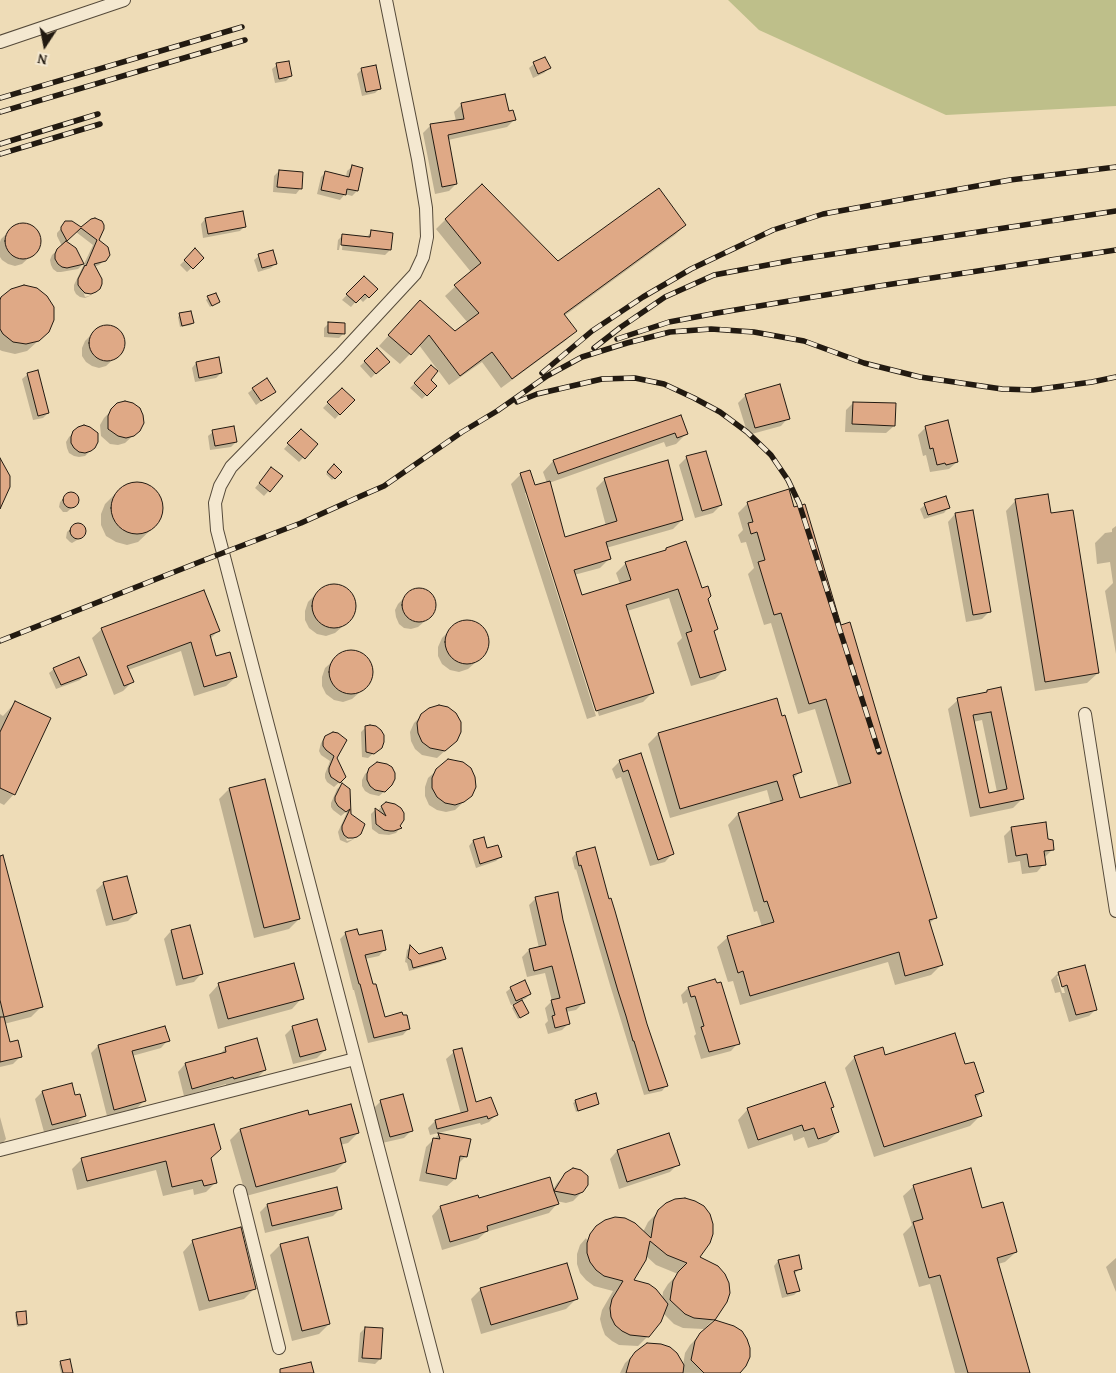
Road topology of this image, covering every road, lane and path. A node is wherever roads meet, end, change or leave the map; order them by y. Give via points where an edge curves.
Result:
1 (124, 0) edge
2 (386, 0) edge
3 (0, 42) edge
4 (1084, 714) dead end
5 (1116, 911) edge
6 (355, 1059) junction
7 (0, 1150) edge
8 (240, 1192) dead end
9 (279, 1348) dead end
10 (437, 1373) edge

1 - 3 street
2 - 6 street via 426,208 427,237 423,257 415,274 231,466 215,503 217,530
4 - 5 street
6 - 7 street
6 - 10 street
8 - 9 street

